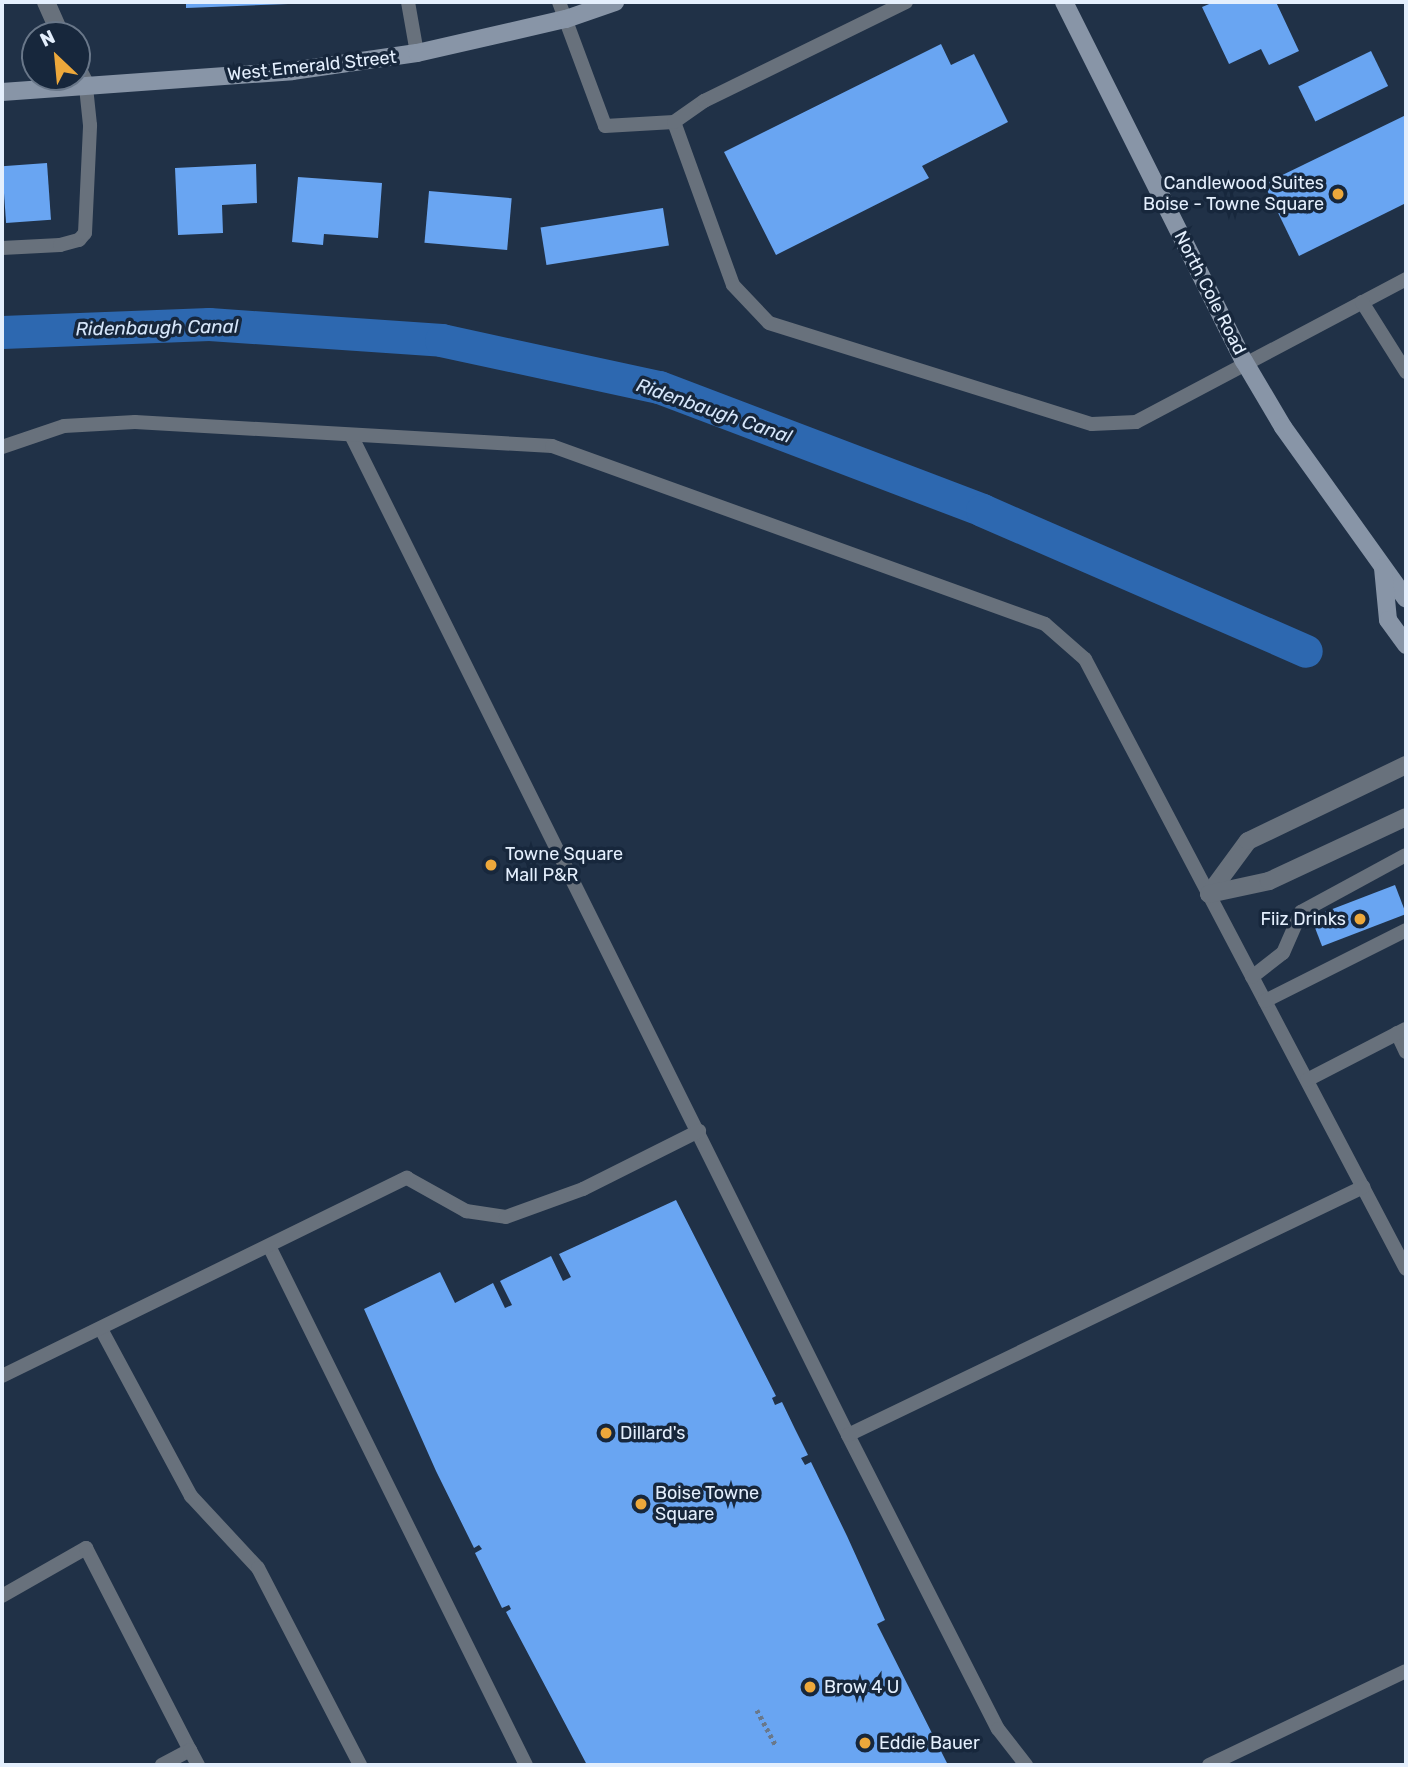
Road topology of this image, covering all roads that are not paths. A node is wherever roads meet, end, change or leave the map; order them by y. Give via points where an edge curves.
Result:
1 (46, 2) edge
2 (408, 2) edge
3 (559, 2) edge
4 (615, 2) edge
5 (906, 2) edge
6 (1064, 2) edge
7 (566, 19) junction
8 (55, 21) edge
9 (417, 53) junction
10 (91, 86) edge
11 (21, 91) edge
12 (86, 91) edge
13 (2, 92) edge
14 (674, 122) junction
15 (2, 248) edge
16 (1406, 279) edge
17 (1362, 302) junction
18 (1244, 361) junction
19 (1406, 372) edge
20 (351, 435) junction
21 (2, 447) edge
22 (1383, 568) junction
23 (1406, 580) edge
24 (1406, 599) edge
25 (1406, 645) edge
26 (1406, 765) edge
27 (1406, 817) edge
28 (1406, 855) edge
29 (1209, 894) junction
30 (1406, 930) edge
31 (1252, 977) junction
32 (1265, 1001) junction
33 (1402, 1031) edge
34 (1406, 1052) edge
35 (1307, 1080) junction
36 (699, 1131) junction
37 (1363, 1187) junction
38 (269, 1246) junction
39 (1403, 1254) edge
40 (1406, 1269) edge
41 (101, 1329) junction
42 (2, 1376) edge
43 (848, 1435) junction
44 (2, 1596) edge
45 (1406, 1671) edge
46 (190, 1750) junction
47 (162, 1765) edge
48 (198, 1765) edge
49 (360, 1765) edge
50 (526, 1765) edge
51 (1026, 1765) edge
52 (1209, 1765) edge

1 - 8 street
2 - 9 lane
3 - 7 lane
4 - 7 main road, West Emerald Street
5 - 14 lane via 704,101
6 - 18 main road, North Cole Road
7 - 9 main road, West Emerald Street
7 - 14 lane via 605,126
9 - 10 main road, West Emerald Street via 292,71
11 - 13 main road, West Emerald Street
12 - 15 lane via 90,152 85,233 79,240 60,245
14 - 18 lane via 733,285 769,323 1091,424 1136,422
16 - 17 lane
17 - 18 lane
17 - 19 lane
18 - 22 main road, North Cole Road via 1283,428
20 - 21 lane via 135,422 64,426
20 - 29 lane via 552,446 1045,624 1085,659
20 - 36 lane
22 - 23 main road, North Cole Road
22 - 24 main road
22 - 25 main road via 1388,620
26 - 29 street via 1248,841
27 - 29 street via 1269,881
28 - 31 lane via 1301,912 1283,953
29 - 31 lane
30 - 32 lane
31 - 32 lane
32 - 35 lane
33 - 34 lane
33 - 35 lane
35 - 37 lane
36 - 38 lane via 583,1189 506,1217 466,1212 407,1178
36 - 43 lane
37 - 39 lane
37 - 43 lane
38 - 41 lane
38 - 50 lane
39 - 40 lane
41 - 42 lane
41 - 49 lane via 191,1496 258,1567
43 - 51 lane via 998,1729
44 - 46 lane via 86,1548
45 - 52 lane
46 - 47 lane
46 - 48 lane

